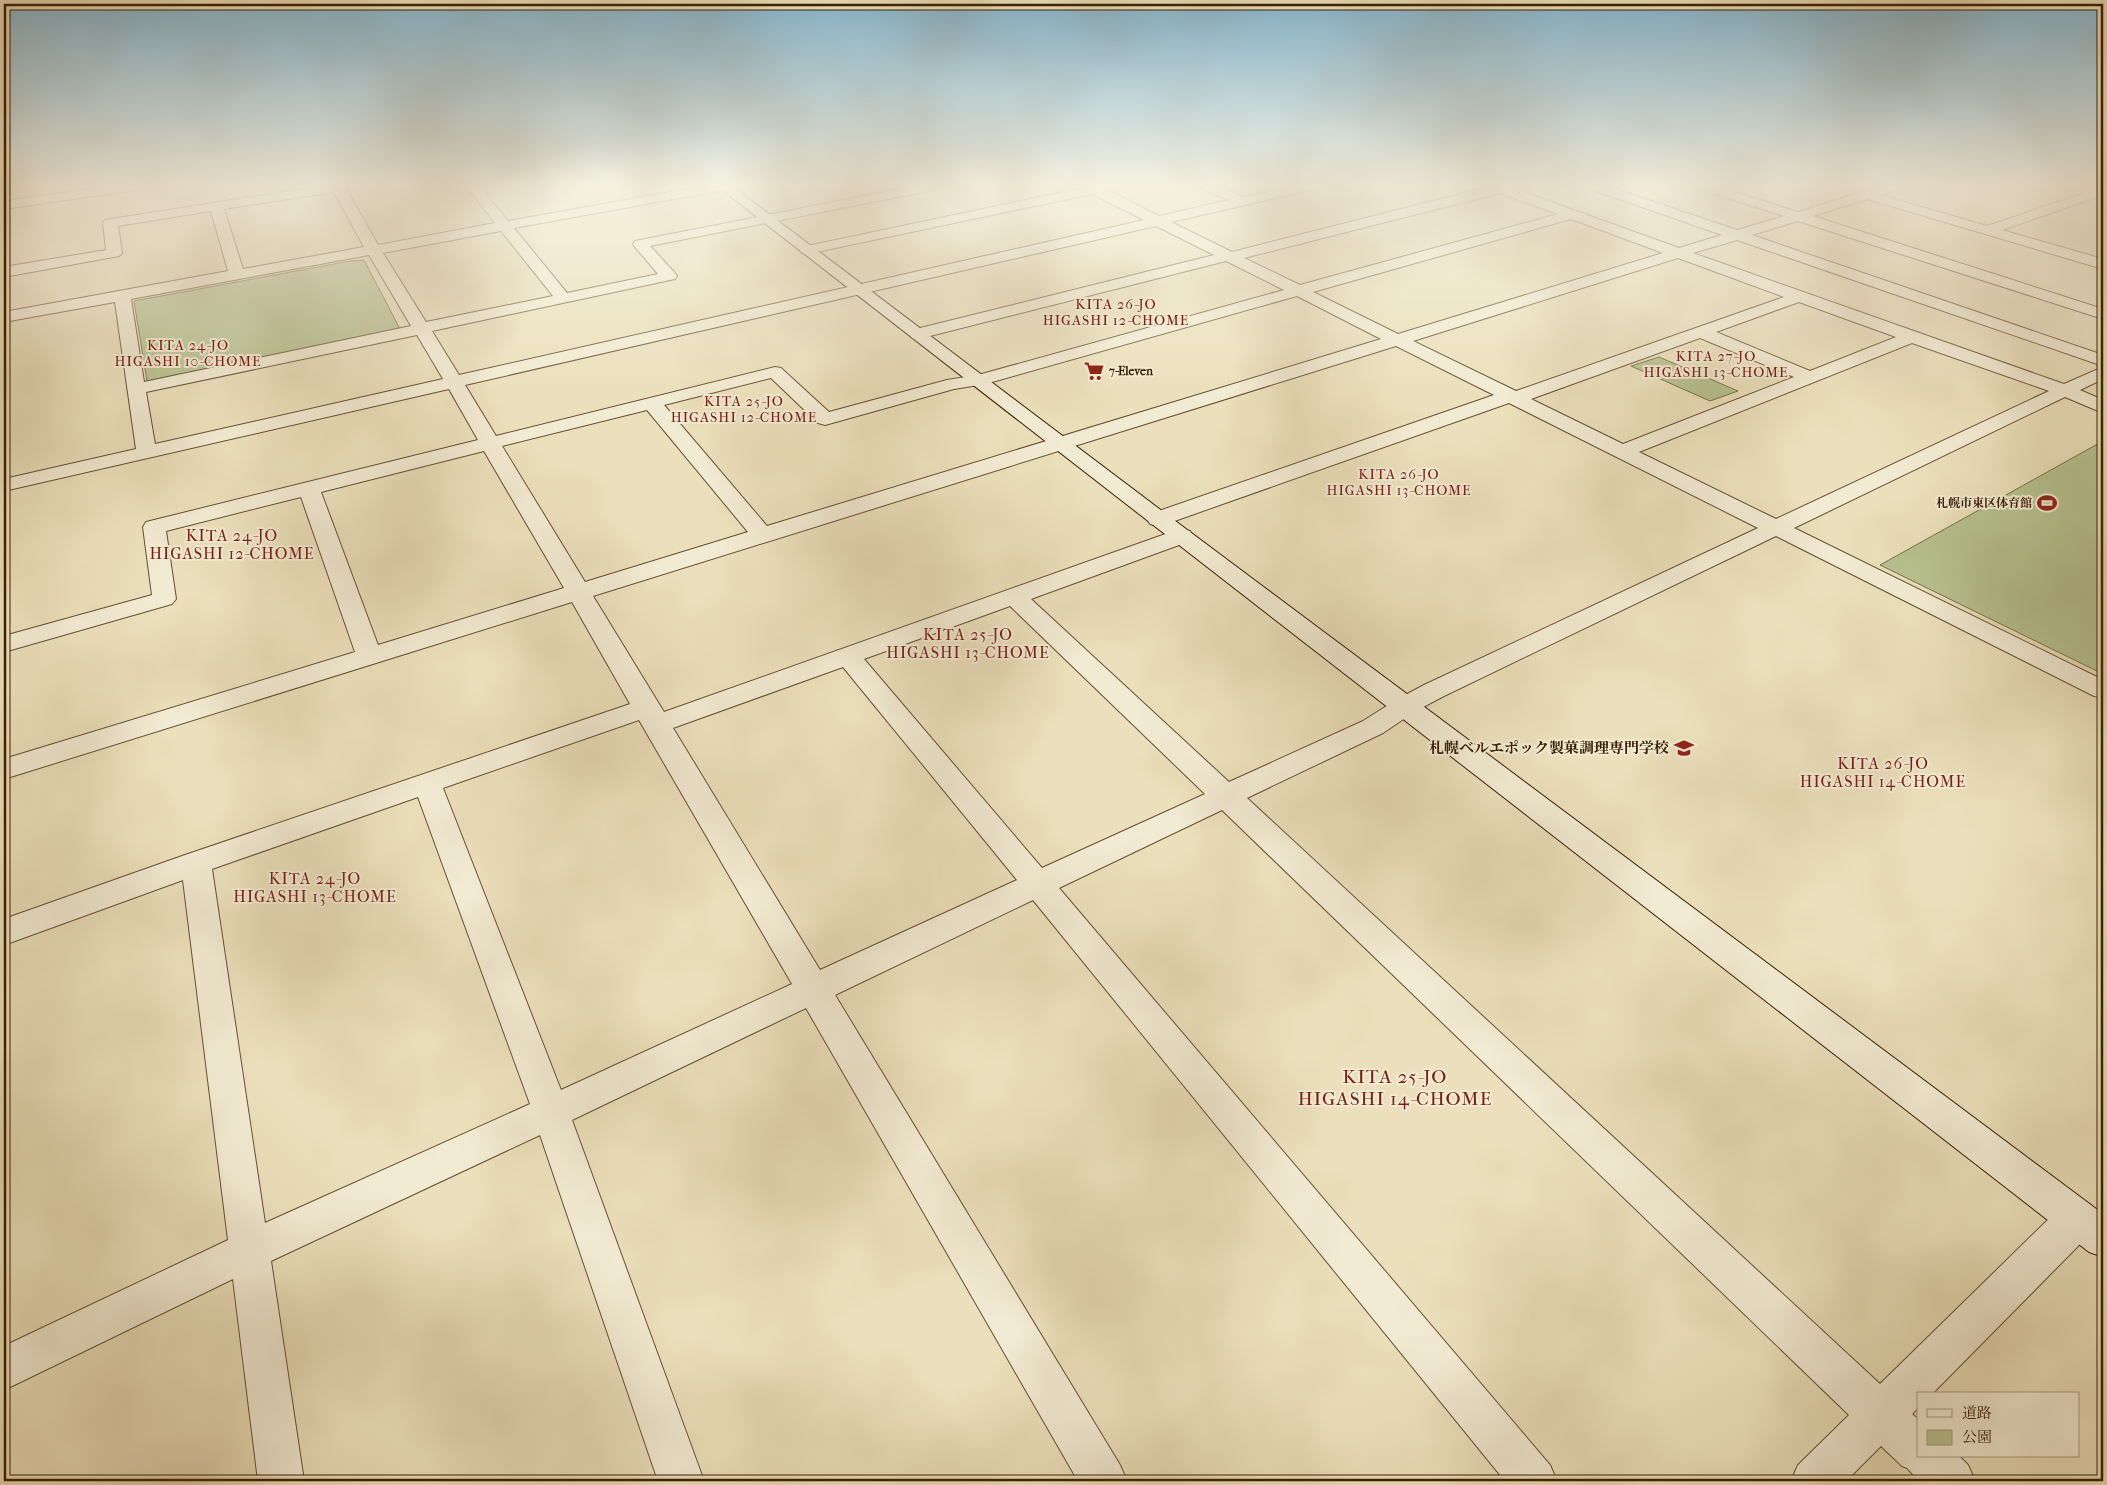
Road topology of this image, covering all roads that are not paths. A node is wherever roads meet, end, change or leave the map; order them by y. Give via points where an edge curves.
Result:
1 (101, 255) edge
2 (231, 255) edge
3 (339, 255) edge
4 (378, 255) edge
5 (528, 255) edge
6 (650, 255) edge
7 (814, 255) edge
8 (1007, 255) edge
9 (1227, 255) edge
10 (1237, 255) edge
11 (1426, 255) edge
12 (1675, 255) edge
13 (1683, 255) edge
14 (1796, 255) edge
15 (1920, 255) edge
16 (2077, 255) edge
17 (1230, 257) junction
18 (2101, 262) edge
19 (4, 272) edge
20 (237, 274) junction
21 (858, 289) junction
22 (1299, 291) junction
23 (122, 295) junction
24 (1799, 297) junction
25 (563, 298) junction
26 (2103, 314) edge
27 (4, 317) edge
28 (421, 328) junction
29 (1701, 332) junction
30 (918, 334) junction
31 (1911, 337) junction
32 (1397, 339) junction
33 (2103, 361) edge
34 (2103, 372) edge
35 (1809, 377) junction
36 (979, 380) junction
37 (454, 382) junction
38 (136, 389) junction
39 (2064, 390) junction
40 (1513, 397) junction
41 (652, 402) junction
42 (2103, 407) edge
43 (489, 444) junction
44 (1060, 444) junction
45 (146, 452) junction
46 (1622, 452) junction
47 (4, 485) edge
48 (309, 489) junction
49 (1158, 519) junction
50 (1775, 528) junction
51 (762, 535) junction
52 (1182, 536) junction
53 (577, 592) junction
54 (1015, 597) junction
55 (4, 644) edge
56 (369, 656) junction
57 (848, 656) junction
58 (2103, 690) edge
59 (1405, 706) junction
60 (651, 716) junction
61 (4, 769) edge
62 (427, 784) junction
63 (1225, 796) junction
64 (196, 863) junction
65 (1038, 884) junction
66 (4, 932) edge
67 (813, 989) junction
68 (551, 1112) junction
69 (2090, 1229) edge
70 (250, 1250) junction
71 (4, 1368) edge
72 (1880, 1415) junction
73 (1917, 1449) edge
74 (1927, 1458) edge
75 (281, 1481) edge
76 (681, 1481) edge
77 (1104, 1481) edge
78 (1534, 1481) edge
79 (1814, 1481) edge
80 (1952, 1481) edge

1 - 19 street
2 - 20 street
3 - 20 street
4 - 28 street
5 - 25 street
6 - 25 street via 669,276
7 - 21 street
8 - 21 street
9 - 17 street
10 - 17 street
11 - 22 street
12 - 32 street
13 - 24 street
14 - 33 street
15 - 26 street
16 - 18 street
17 - 22 street
17 - 30 street
20 - 23 street
21 - 30 street
21 - 37 street
22 - 32 street
22 - 36 street
23 - 27 street
23 - 38 street
24 - 29 street
24 - 31 street
25 - 28 street
28 - 37 street
28 - 38 street
29 - 35 street
29 - 40 street
30 - 36 street
31 - 35 street
31 - 39 street
32 - 40 street
32 - 44 street
34 - 39 street
35 - 46 street
36 - 41 street via 824,419 775,372
36 - 44 street
37 - 43 street
37 - 45 street
38 - 45 street
39 - 42 street
39 - 50 street
40 - 46 street
40 - 49 street
41 - 43 street
41 - 51 street
43 - 48 street
43 - 53 street
44 - 49 street
44 - 51 street
45 - 47 street
46 - 50 street
48 - 55 street via 154,527 164,598
48 - 56 street
49 - 52 street
50 - 58 street
50 - 59 street
51 - 53 street
52 - 54 street
52 - 59 street
53 - 56 street
53 - 60 street
54 - 57 street
54 - 63 street
56 - 61 street
57 - 60 street
57 - 65 street
59 - 63 street via 1373,727
59 - 69 street
60 - 62 street
60 - 67 street
62 - 64 street
62 - 68 street
63 - 65 street
63 - 72 street
64 - 66 street
64 - 70 street
65 - 67 street
65 - 78 street
67 - 68 street
67 - 77 street
68 - 70 street
68 - 76 street
69 - 72 street
70 - 71 street
70 - 75 street
72 - 73 street
72 - 79 street
74 - 80 street

